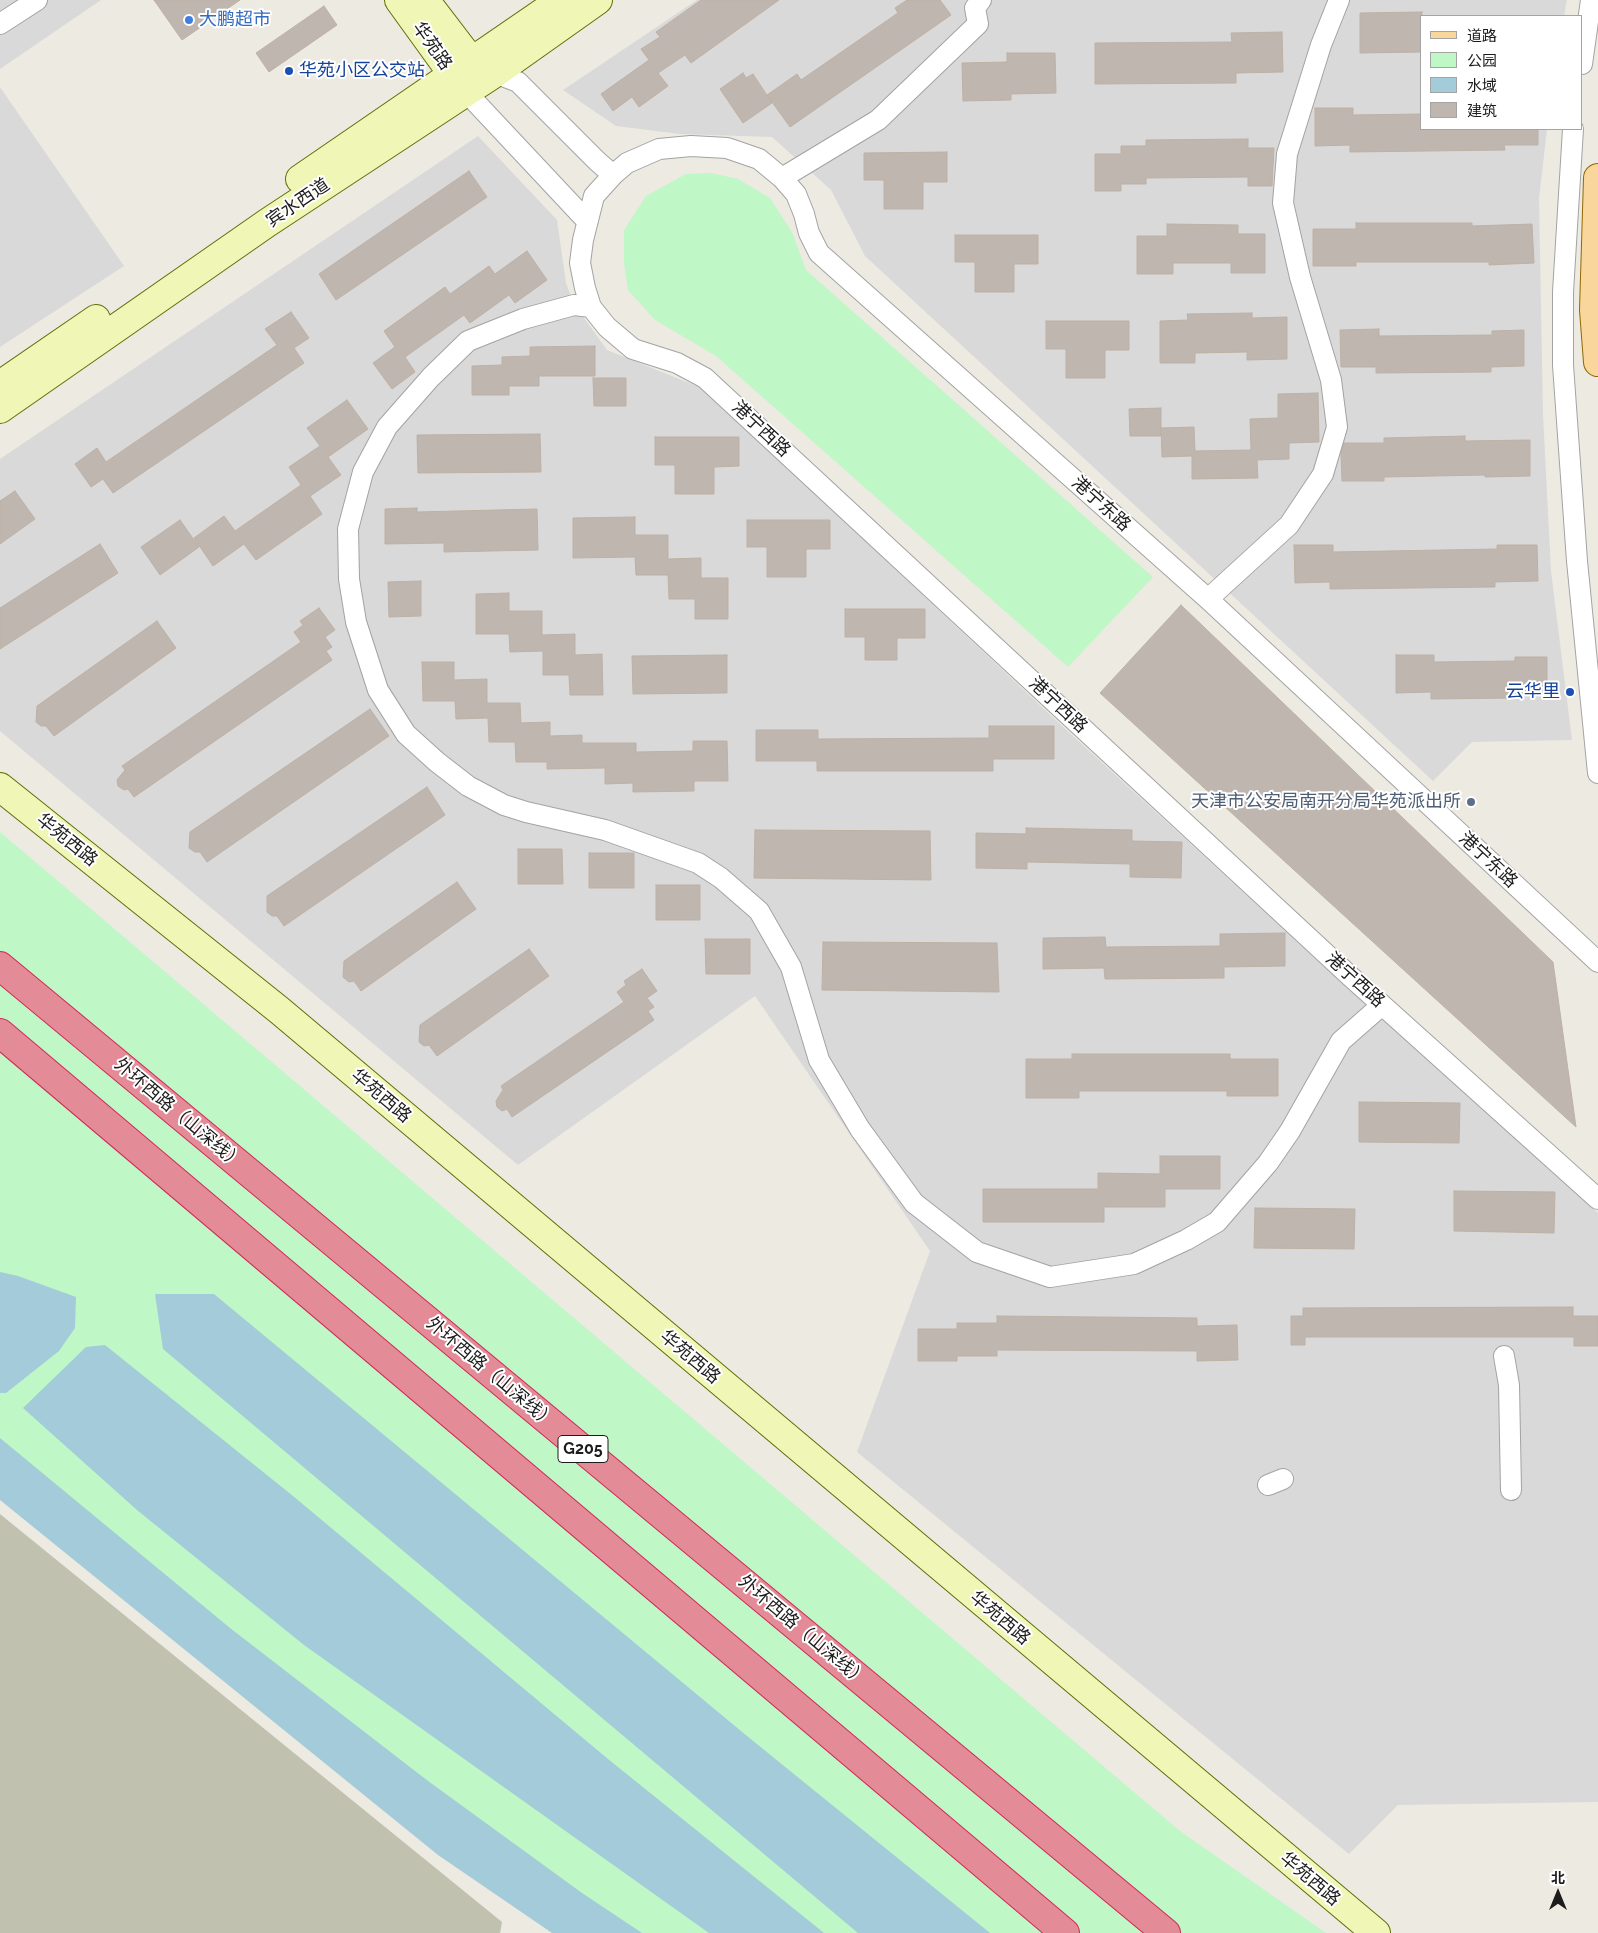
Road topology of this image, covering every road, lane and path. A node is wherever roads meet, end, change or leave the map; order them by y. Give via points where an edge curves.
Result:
1 (37, 0) edge
2 (399, 0) edge
3 (425, 0) edge
4 (561, 0) edge
5 (598, 0) edge
6 (981, 0) edge
7 (1338, 0) edge
8 (1591, 0) edge
9 (0, 24) edge
10 (440, 39) junction
11 (514, 46) junction
12 (1583, 57) edge
13 (473, 73) junction
14 (1573, 130) edge
15 (613, 175) junction
16 (782, 178) junction
17 (1598, 178) edge
18 (594, 196) joint
19 (587, 221) junction
20 (592, 308) junction
21 (1598, 362) edge
22 (0, 385) edge
23 (0, 409) edge
24 (1208, 599) junction
25 (1598, 773) edge
26 (0, 787) edge
27 (1598, 962) edge
28 (0, 966) edge
29 (1382, 1005) junction
30 (0, 1033) edge
31 (1598, 1199) edge
32 (1504, 1356) dead end
33 (1511, 1490) dead end
34 (1065, 1933) edge
35 (1166, 1933) edge
36 (1376, 1933) edge

1 - 9 street
2 - 10 street, 华苑路
3 - 10 street, 华苑路
4 - 11 street, 宾水西道
5 - 11 street, 宾水西道
6 - 16 street via 975,8 978,24 878,120
7 - 24 street via 1287,154 1283,203 1300,277 1331,380 1337,427 1323,474 1289,525
8 - 12 street
10 - 11 street via 458,38
10 - 13 street, 华苑路 via 464,51
11 - 13 street, 宾水西道
13 - 15 street via 518,82
13 - 19 street
13 - 22 street, 宾水西道
13 - 23 street, 宾水西道 via 267,223
14 - 25 street via 1563,292 1563,365 1577,561
15 - 16 street, 港宁东路 via 627,163 659,149 694,146 727,148 759,158
15 - 18 street, 港宁东路
16 - 24 street, 港宁东路 via 796,194 819,253
17 - 21 main road via 1594,310
18 - 19 street, 港宁西路
19 - 20 street, 港宁西路 via 580,263 584,288
20 - 29 street, 港宁西路 via 607,328 633,349 677,363 705,378
20 - 29 street via 574,304 523,319 468,341 387,427 363,472 348,529 349,579 356,622 378,690 406,734 468,786 518,810 605,830 698,863 759,911 791,967 819,1060 860,1128 914,1203 976,1252 1050,1277 1134,1264 1217,1222 1268,1163 1290,1131 1341,1040
24 - 27 street, 港宁东路
26 - 36 street, 华苑西路 via 279,1010
28 - 35 highway, 外环西路（山深线） / G205
29 - 31 street, 港宁西路
30 - 34 highway
32 - 33 street via 1509,1385

